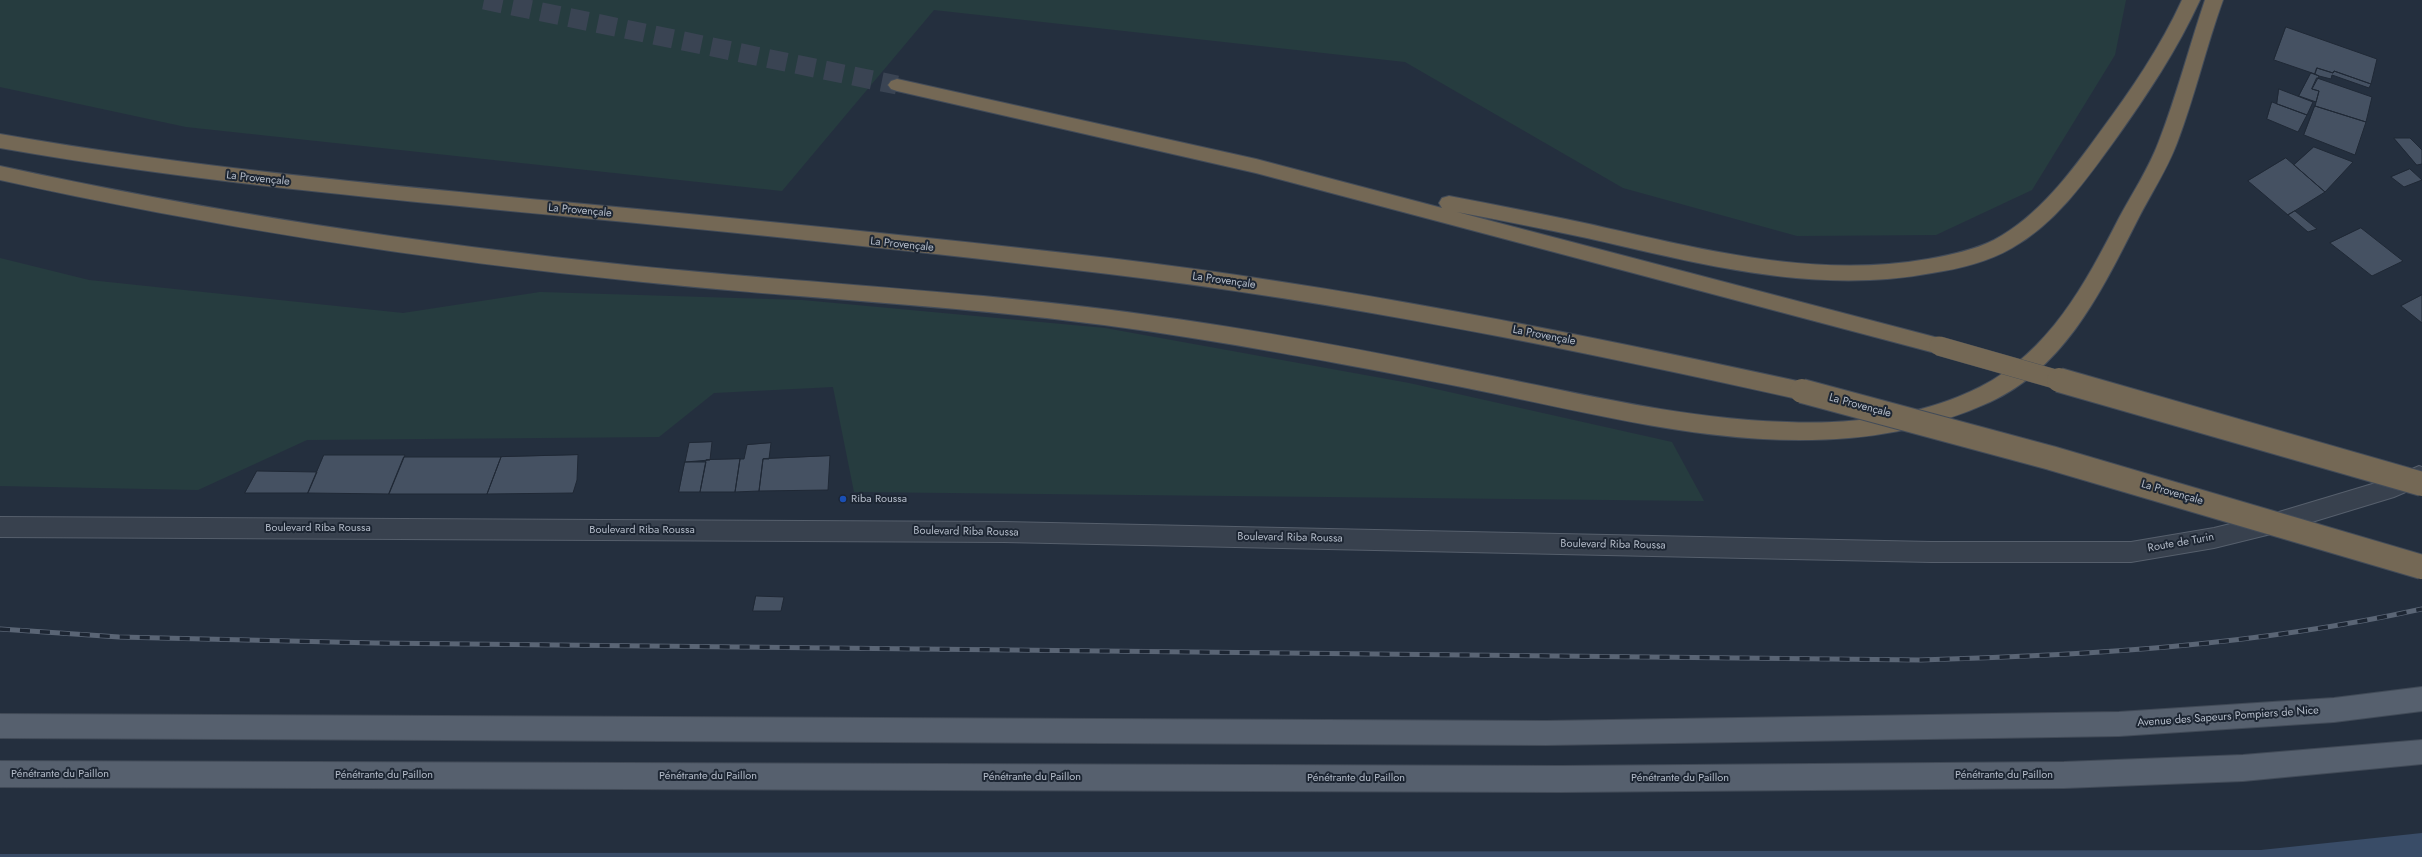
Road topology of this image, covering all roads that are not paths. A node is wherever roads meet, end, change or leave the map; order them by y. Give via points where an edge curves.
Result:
1 (2191, 0) edge
2 (2214, 0) edge
3 (897, 85) tunnel mouth
4 (0, 141) edge
5 (1256, 166) junction
6 (0, 173) edge
7 (2422, 475) edge
8 (2422, 484) edge
9 (0, 527) edge
10 (1931, 552) joint
11 (2422, 567) edge
12 (2422, 699) edge
13 (0, 726) edge
14 (2422, 752) edge
15 (0, 774) edge

1 - 5 highway via 2169,47 2127,110 2092,157 2033,225 2007,242 1975,256 1929,267 1888,273 1835,275 1770,268
2 - 6 highway via 2166,146 2086,302 2041,356 1986,395 1942,411 1881,427 1819,432 1729,427 1636,414 1202,330 945,299 640,274 496,257 248,222
3 - 5 highway
4 - 11 highway, La Provençale, bridge via 174,170 366,192 629,215 1143,270 1382,305 1615,350 1802,391 2051,458
5 - 8 highway, bridge via 1939,346
7 - 10 street, Route de Turin via 2394,488 2279,522 2214,538 2131,552
9 - 10 street, Boulevard Riba Roussa via 1012,532
12 - 13 main road, Avenue des Sapeurs Pompiers de Nice via 2334,710 2119,724 1546,733
14 - 15 main road, Pénétrante du Paillon via 2379,758 2147,773 2064,775 1545,779

